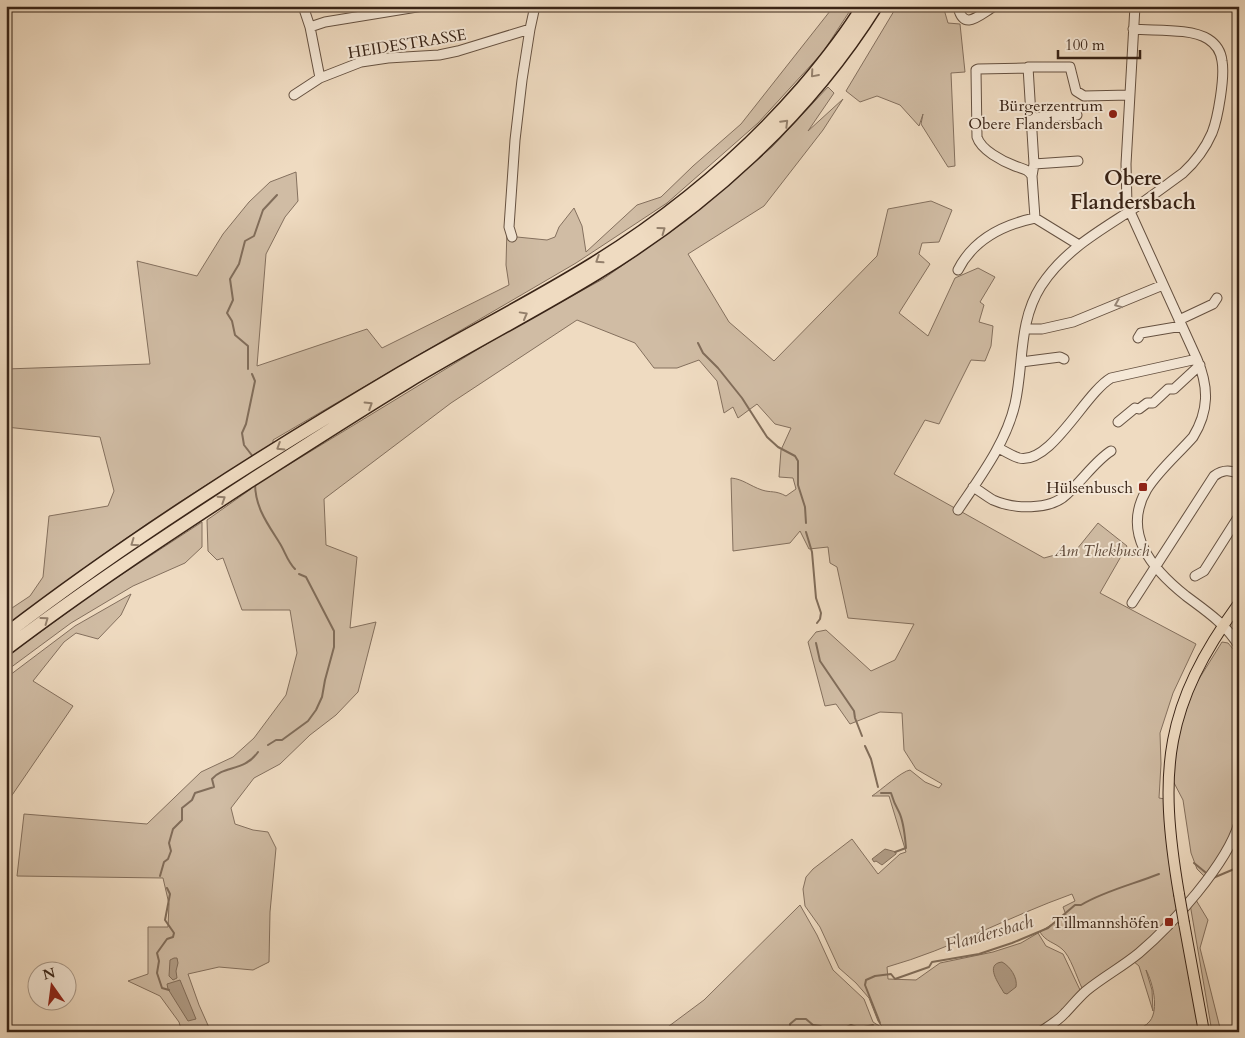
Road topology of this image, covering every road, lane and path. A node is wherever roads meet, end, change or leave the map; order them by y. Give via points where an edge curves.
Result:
1 (303, 6) edge
2 (423, 6) edge
3 (535, 6) edge
4 (863, 6) edge
5 (876, 6) edge
6 (995, 6) edge
7 (1135, 6) edge
8 (958, 7) edge
9 (310, 27) junction
10 (530, 29) junction
11 (1133, 29) junction
12 (1026, 68) junction
13 (320, 78) junction
14 (294, 95) dead end
15 (1130, 95) junction
16 (1077, 115) dead end
17 (1031, 118) junction
18 (1078, 161) dead end
19 (1034, 164) junction
20 (1032, 176) junction
21 (1130, 211) junction
22 (1034, 218) junction
23 (512, 238) dead end
24 (1079, 245) junction
25 (958, 270) dead end
26 (1163, 285) junction
27 (1217, 298) dead end
28 (1181, 323) junction
29 (1025, 329) junction
30 (1138, 338) dead end
31 (1064, 359) dead end
32 (1021, 362) junction
33 (1199, 362) junction
34 (1118, 422) dead end
35 (324, 426) junction
36 (998, 448) junction
37 (1111, 451) dead end
38 (1239, 474) edge
39 (973, 487) junction
40 (958, 510) dead end
41 (1239, 516) edge
42 (178, 520) junction
43 (1154, 566) junction
44 (1195, 576) dead end
45 (1239, 602) edge
46 (1132, 603) dead end
47 (1223, 625) junction
48 (6, 634) edge
49 (1239, 646) edge
50 (6, 649) edge
51 (1239, 823) edge
52 (1040, 1032) edge
53 (1204, 1032) edge

1 - 9 street
2 - 9 street
3 - 10 street
4 -> 35 highway via 827,58 758,136 674,209 592,264 445,348
35 -> 5 highway via 598,273 679,218 725,180 796,112
6 - 8 street via 965,20
7 - 11 street
9 - 13 street
10 - 13 street, HEIDESTRASSE via 458,51 361,62
10 - 23 street via 515,140 509,228
11 - 15 street
11 - 21 street via 1204,36 1219,51 1223,69 1214,125 1202,150 1183,174
12 - 15 street via 1070,67 1076,91 1084,96
12 - 17 street
12 - 20 street via 976,70 977,137 982,146
13 - 14 street, HEIDESTRASSE
15 - 21 street via 1126,176
16 - 17 street
17 - 19 street
18 - 19 street
19 - 20 street
20 - 22 street
21 - 24 street
21 - 26 street
22 - 24 street
22 - 25 street via 983,238 964,257
24 - 29 street via 1041,287
26 - 28 street
26 -> 29 street via 1073,322
27 - 28 street via 1213,304
28 - 30 street via 1141,333
28 - 33 street
29 - 32 street
31 - 32 street
32 - 36 street via 1016,403
33 - 34 street via 1174,389 1168,389 1153,403 1135,408
33 - 36 street via 1106,380 1062,433 1034,457 1020,458
33 - 43 street via 1206,392 1202,420 1193,437 1151,483 1138,510 1139,538
35 - 42 highway
36 - 39 street
37 - 39 street via 1069,493 1053,503 1009,505
38 - 43 street via 1229,470 1214,476
39 - 40 street
41 - 44 street via 1204,571
42 -> 48 highway via 76,583
50 -> 42 highway
43 - 46 street
43 - 47 street
45 - 47 main road
47 - 49 street
47 - 53 main road, bridge via 1187,690 1172,740 1168,790 1179,894
51 - 52 street via 1234,839 1196,893 1152,942 1083,993 1064,1014

